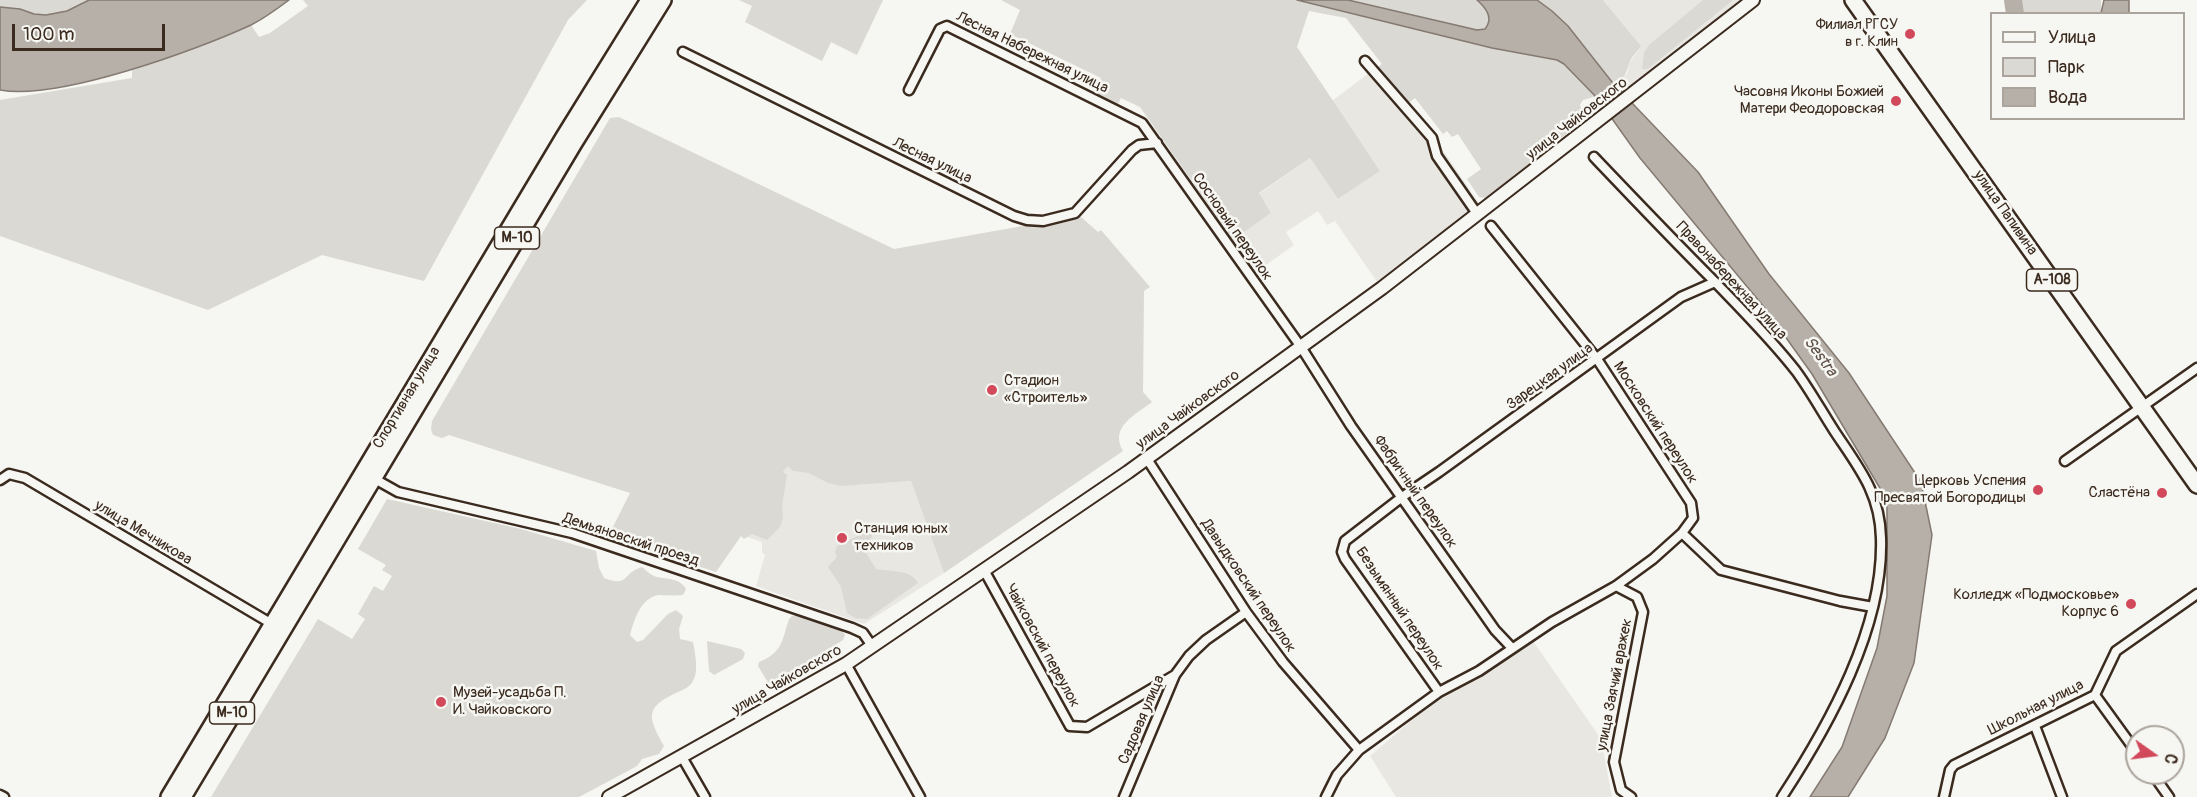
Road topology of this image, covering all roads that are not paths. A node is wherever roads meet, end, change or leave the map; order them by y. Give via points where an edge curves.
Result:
1 (649, 0) edge
2 (663, 0) edge
3 (1753, 0) edge
4 (1853, 0) edge
5 (683, 52) dead end
6 (1365, 61) dead end
7 (909, 90) dead end
8 (1142, 123) joint
9 (1156, 144) junction
10 (1594, 158) dead end
11 (1478, 215) junction
12 (1491, 226) dead end
13 (1715, 282) junction
14 (1301, 347) junction
15 (1597, 359) junction
16 (2197, 368) edge
17 (2141, 407) junction
18 (1147, 459) junction
19 (2065, 461) dead end
20 (373, 478) junction
21 (0, 480) edge
22 (2197, 486) edge
23 (1402, 496) junction
24 (1682, 533) junction
25 (984, 570) junction
26 (1616, 586) junction
27 (2197, 594) edge
28 (1873, 607) junction
29 (1246, 612) junction
30 (272, 624) junction
31 (872, 646) junction
32 (1512, 648) junction
33 (846, 664) junction
34 (1175, 675) junction
35 (1439, 692) junction
36 (2095, 694) junction
37 (2035, 726) junction
38 (2125, 736) edge
39 (1359, 750) junction
40 (682, 757) junction
41 (0, 795) edge
42 (4, 797) edge
43 (168, 797) edge
44 (183, 797) edge
45 (609, 797) edge
46 (705, 797) edge
47 (920, 797) edge
48 (1124, 797) edge
49 (1326, 797) edge
50 (1631, 797) edge
51 (1782, 797) edge
52 (1944, 797) edge
53 (2062, 797) edge

1 - 30 highway, Спортивная улица / М-10
2 - 20 highway, Спортивная улица / М-10
3 - 11 street, улица Чайковского
4 - 17 highway, улица Папивина / А-108
5 - 9 street, Лесная улица via 1028,220 1043,221 1075,213 1132,150
6 - 11 street via 1432,138 1437,156
7 - 8 street, Лесная Набережная улица via 940,29 948,26
8 - 9 street, Сосновый переулок
9 - 14 street, Сосновый переулок
10 - 13 street, Правонабережная улица
11 - 14 street, улица Чайковского
12 - 15 street, Московский переулок
13 - 15 street, Зарецкая улица via 1681,297
13 - 28 street, Правонабережная улица via 1796,372 1873,492 1881,537
14 - 18 street, улица Чайковского
14 - 23 street, Фабричный переулок
15 - 23 street, Зарецкая улица
15 - 24 street, Московский переулок via 1691,503 1693,518
16 - 17 street
17 - 19 street
17 - 22 highway, улица Папивина / А-108
18 - 25 street, улица Чайковского
18 - 29 street, Давыдковский переулок
20 - 31 street, Демьяновский проезд via 398,492 562,531 647,558 852,628 863,633
20 - 44 highway, Спортивная улица / М-10
21 - 30 street, улица Мечникова via 9,474 25,478
23 - 32 street, Фабричный переулок via 1495,630
23 - 35 street, Безымянный переулок via 1345,541 1342,552
24 - 26 street, Московский переулок
24 - 28 street via 1721,570
25 - 31 street, улица Чайковского
25 - 34 street, Чайковский переулок via 1070,726 1087,727
26 - 32 street, Московский переулок
26 - 50 street, улица Заячий вражек via 1637,597 1643,612 1614,762 1621,790
27 - 36 street, Школьная улица via 2115,651
28 - 51 street, Правонабережная улица via 1858,657 1812,751
29 - 34 street, Садовая улица via 1206,640
29 - 39 street, Давыдковский переулок via 1283,663
30 - 43 highway, Спортивная улица / М-10
31 - 33 street, улица Чайковского
32 - 35 street, Московский переулок
33 - 40 street, улица Чайковского
33 - 47 street
34 - 48 street, Садовая улица
35 - 39 street, Московский переулок
36 - 37 street, Школьная улица
36 - 38 street
37 - 52 street, Школьная улица via 1954,765
37 - 53 street
39 - 49 street, Московский переулок via 1337,775
40 - 45 street, улица Чайковского
40 - 46 street
41 - 42 street

